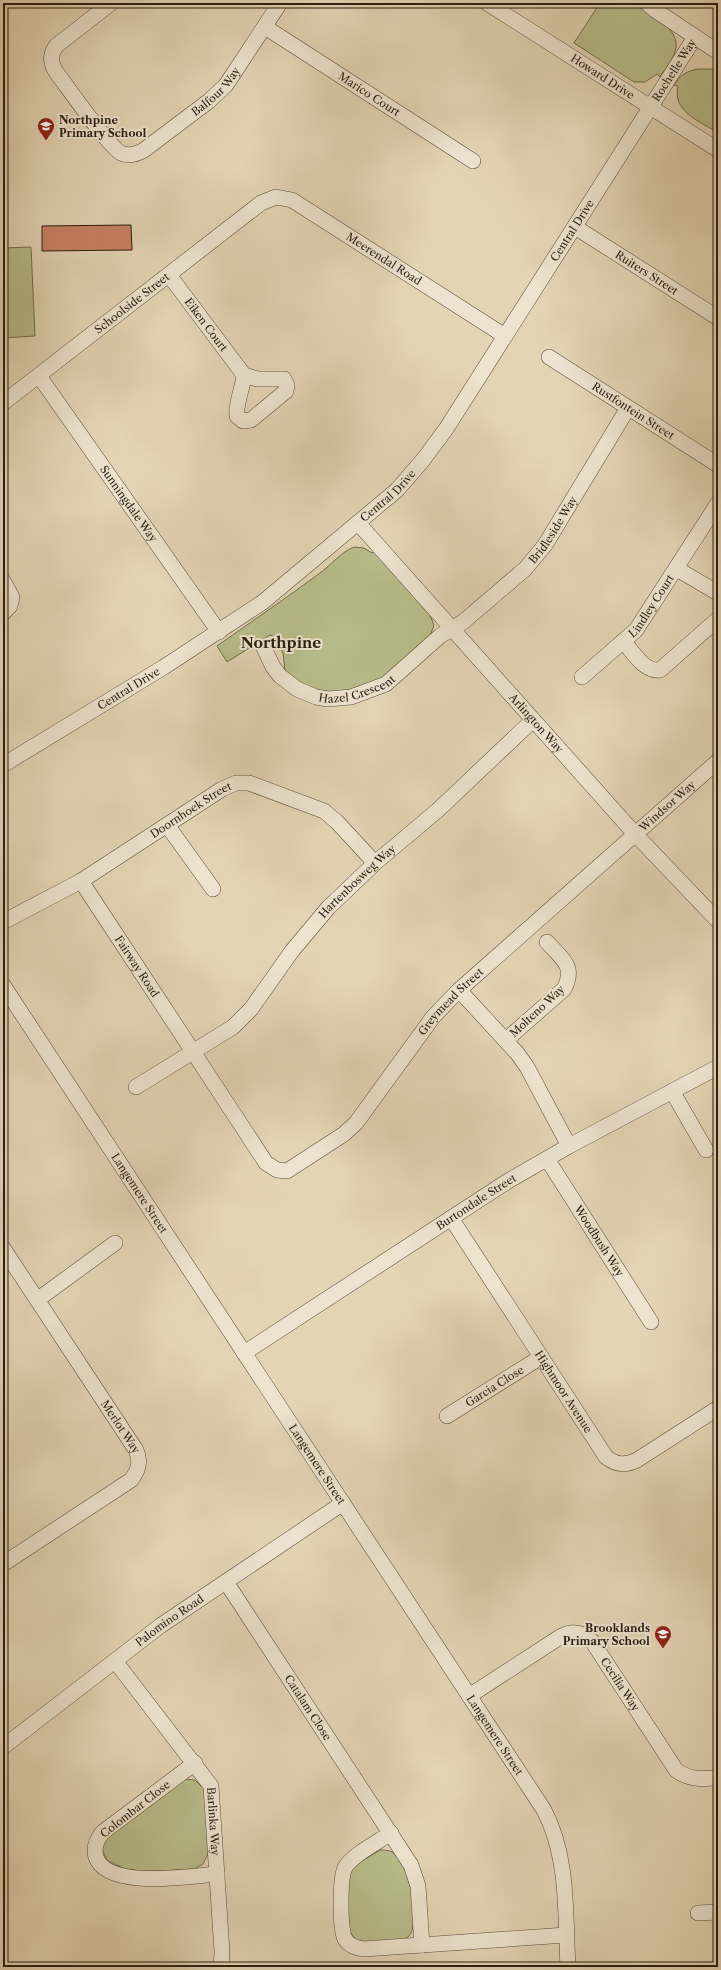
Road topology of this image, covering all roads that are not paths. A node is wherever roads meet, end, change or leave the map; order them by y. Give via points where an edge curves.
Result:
1 (111, 3) edge
2 (280, 3) edge
3 (487, 3) edge
4 (647, 3) edge
5 (265, 27) junction
6 (695, 37) junction
7 (718, 52) edge
8 (651, 107) junction
9 (718, 150) edge
10 (473, 161) dead end
11 (260, 204) joint
12 (575, 227) junction
13 (169, 275) junction
14 (718, 318) edge
15 (505, 336) junction
16 (549, 356) dead end
17 (244, 375) dead end
18 (39, 376) junction
19 (3, 403) edge
20 (628, 408) junction
21 (718, 465) edge
22 (718, 503) edge
23 (358, 523) junction
24 (677, 569) junction
25 (3, 581) edge
26 (718, 593) edge
27 (3, 613) edge
28 (718, 619) edge
29 (452, 629) junction
30 (219, 632) junction
31 (623, 641) junction
32 (264, 648) dead end
33 (582, 677) dead end
34 (534, 720) junction
35 (718, 761) edge
36 (3, 765) edge
37 (168, 825) junction
38 (635, 834) junction
39 (375, 863) junction
40 (81, 882) junction
41 (213, 889) dead end
42 (718, 921) edge
43 (3, 922) edge
44 (547, 942) dead end
45 (3, 985) edge
46 (459, 990) junction
47 (506, 1040) junction
48 (192, 1052) junction
49 (718, 1067) edge
50 (136, 1087) dead end
51 (672, 1091) junction
52 (569, 1146) junction
53 (706, 1150) dead end
54 (547, 1159) junction
55 (277, 1170) joint
56 (451, 1218) junction
57 (115, 1243) dead end
58 (3, 1248) edge
59 (37, 1300) junction
60 (651, 1322) dead end
61 (244, 1353) junction
62 (541, 1357) junction
63 (718, 1408) edge
64 (447, 1416) dead end
65 (343, 1503) junction
66 (3, 1564) edge
67 (226, 1582) junction
68 (115, 1661) junction
69 (469, 1696) junction
70 (3, 1747) edge
71 (195, 1763) junction
72 (718, 1778) edge
73 (391, 1833) junction
74 (217, 1874) junction
75 (718, 1912) edge
76 (698, 1913) dead end
77 (566, 1935) junction
78 (422, 1945) junction
79 (221, 1967) edge
80 (568, 1967) edge

1 - 5 street, Balfour Way via 56,46 51,61 56,72 113,147 127,155 144,150 209,101 226,85
2 - 5 street, Balfour Way
3 - 8 street, Howard Drive
4 - 6 street
5 - 10 street, Marico Court
6 - 7 street, Rochelle Way
6 - 8 street, Rochelle Way
8 - 9 street, Howard Drive
8 - 12 street, Central Drive
11 - 13 street, Schoolside Street
11 - 15 street, Meerendal Road via 276,197 292,200
12 - 14 street, Ruiters Street
12 - 15 street, Central Drive
13 - 17 street, Eiken Court
13 - 18 street, Schoolside Street
15 - 23 street, Central Drive via 424,460 397,490
16 - 20 street, Rustfontein Street
18 - 19 street, Schoolside Street
18 - 30 street, Sunningdale Way
20 - 21 street, Rustfontein Street
20 - 29 street, Bridleside Way via 545,545 525,569
22 - 24 street, Lindley Court
23 - 29 street, Arlington Way
23 - 30 street, Central Drive via 263,602
24 - 26 street, Lindley Court
24 - 31 street, Lindley Court via 636,630
25 - 27 street via 12,597 10,606
28 - 31 street, Lindley Court via 660,670 646,667
29 - 32 street, Hazel Crescent via 440,636 386,684 363,694 339,698 316,697 296,689 273,668
29 - 34 street, Arlington Way
30 - 36 street, Central Drive
31 - 33 street, Lindley Court
34 - 38 street, Arlington Way
34 - 39 street, Hartenbosweg Way via 438,810
35 - 38 street, Windsor Way
37 - 39 street, Doornhoek Street via 229,786 242,782 249,783 324,811
37 - 40 street, Doornhoek Street
37 - 41 street
38 - 42 street, Arlington Way
38 - 46 street, Greymead Street
39 - 48 street, Hartenbosweg Way via 309,930 247,1013 233,1027
40 - 43 street, Doornhoek Street
40 - 48 street, Fairway Road
44 - 47 street, Molteno Way via 568,967 567,982 564,989
45 - 61 street, Langemere Street
46 - 47 street, Molteno Way
46 - 55 street, Greymead Street via 433,1017 356,1123 292,1169
47 - 52 street, Molteno Way via 527,1067
48 - 50 street
48 - 55 street, Fairway Road via 266,1163
49 - 51 street, Burtondale Street
51 - 52 street, Burtondale Street
51 - 53 street
52 - 54 street, Burtondale Street
54 - 56 street, Burtondale Street
54 - 60 street, Woodbush Way
56 - 61 street, Burtondale Street
56 - 62 street, Highmoor Avenue
57 - 59 street
58 - 59 street, Merlot Way
59 - 66 street, Merlot Way via 136,1450 139,1466 131,1480
61 - 65 street, Langemere Street
62 - 63 street, Highmoor Avenue via 606,1457 617,1464 637,1460
62 - 64 street, Garcia Close
65 - 67 street, Palomino Road
65 - 69 street, Langemere Street
67 - 68 street, Palomino Road via 160,1626
67 - 73 street, Catalam Close
68 - 70 street, Palomino Road
68 - 71 street, Barlinka Way
69 - 72 street, Cecilia Way via 560,1637 570,1632 582,1634 592,1641 671,1765 688,1777
69 - 77 street, Langemere Street via 550,1822 561,1862
71 - 74 street, Barlinka Way via 212,1790
71 - 74 street, Colombar Close via 103,1832 96,1842 95,1854 106,1869 136,1878
73 - 78 street, Catalam Close via 416,1876
73 - 78 street via 351,1860 343,1870 341,1882 344,1936 354,1947 364,1949
74 - 79 street, Barlinka Way
75 - 76 street
77 - 78 street
77 - 80 street, Langemere Street

